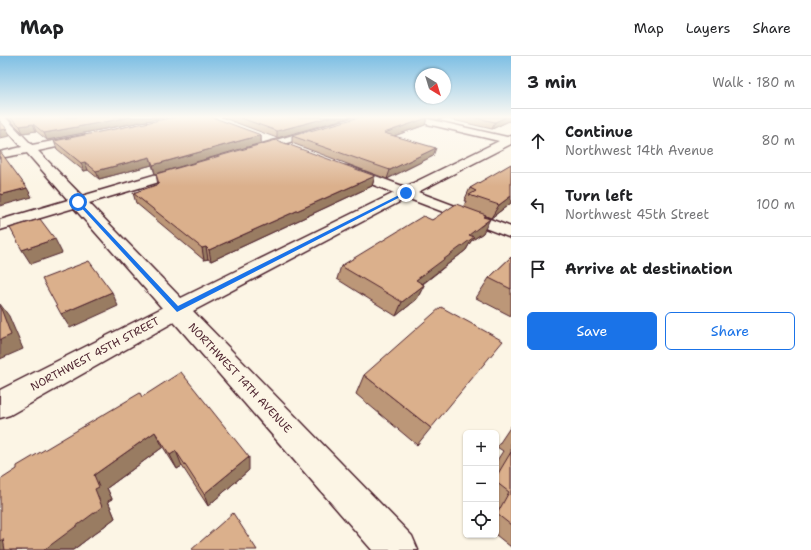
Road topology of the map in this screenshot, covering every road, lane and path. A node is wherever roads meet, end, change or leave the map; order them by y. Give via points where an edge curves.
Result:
1 (21, 140) edge
2 (72, 140) edge
3 (269, 140) edge
4 (286, 140) edge
5 (510, 140) edge
6 (276, 143) junction
7 (29, 149) junction
8 (298, 151) edge
9 (238, 154) edge
10 (0, 155) edge
11 (334, 165) edge
12 (200, 166) edge
13 (406, 193) junction
14 (78, 202) junction
15 (0, 225) edge
16 (511, 233) edge
17 (177, 310) junction
18 (0, 406) edge
19 (398, 550) edge

1 - 7 street, NORTHWEST 14TH AVENUE
2 - 7 street
3 - 6 street
4 - 6 street
5 - 13 street, NORTHWEST 45TH STREET
6 - 8 street
6 - 9 street
7 - 10 street
7 - 14 street, NORTHWEST 14TH AVENUE
11 - 13 street
12 - 14 street
13 - 16 street
13 - 17 street, NORTHWEST 45TH STREET
14 - 15 street
14 - 17 street, NORTHWEST 14TH AVENUE
17 - 18 street, NORTHWEST 45TH STREET
17 - 19 street, NORTHWEST 14TH AVENUE

